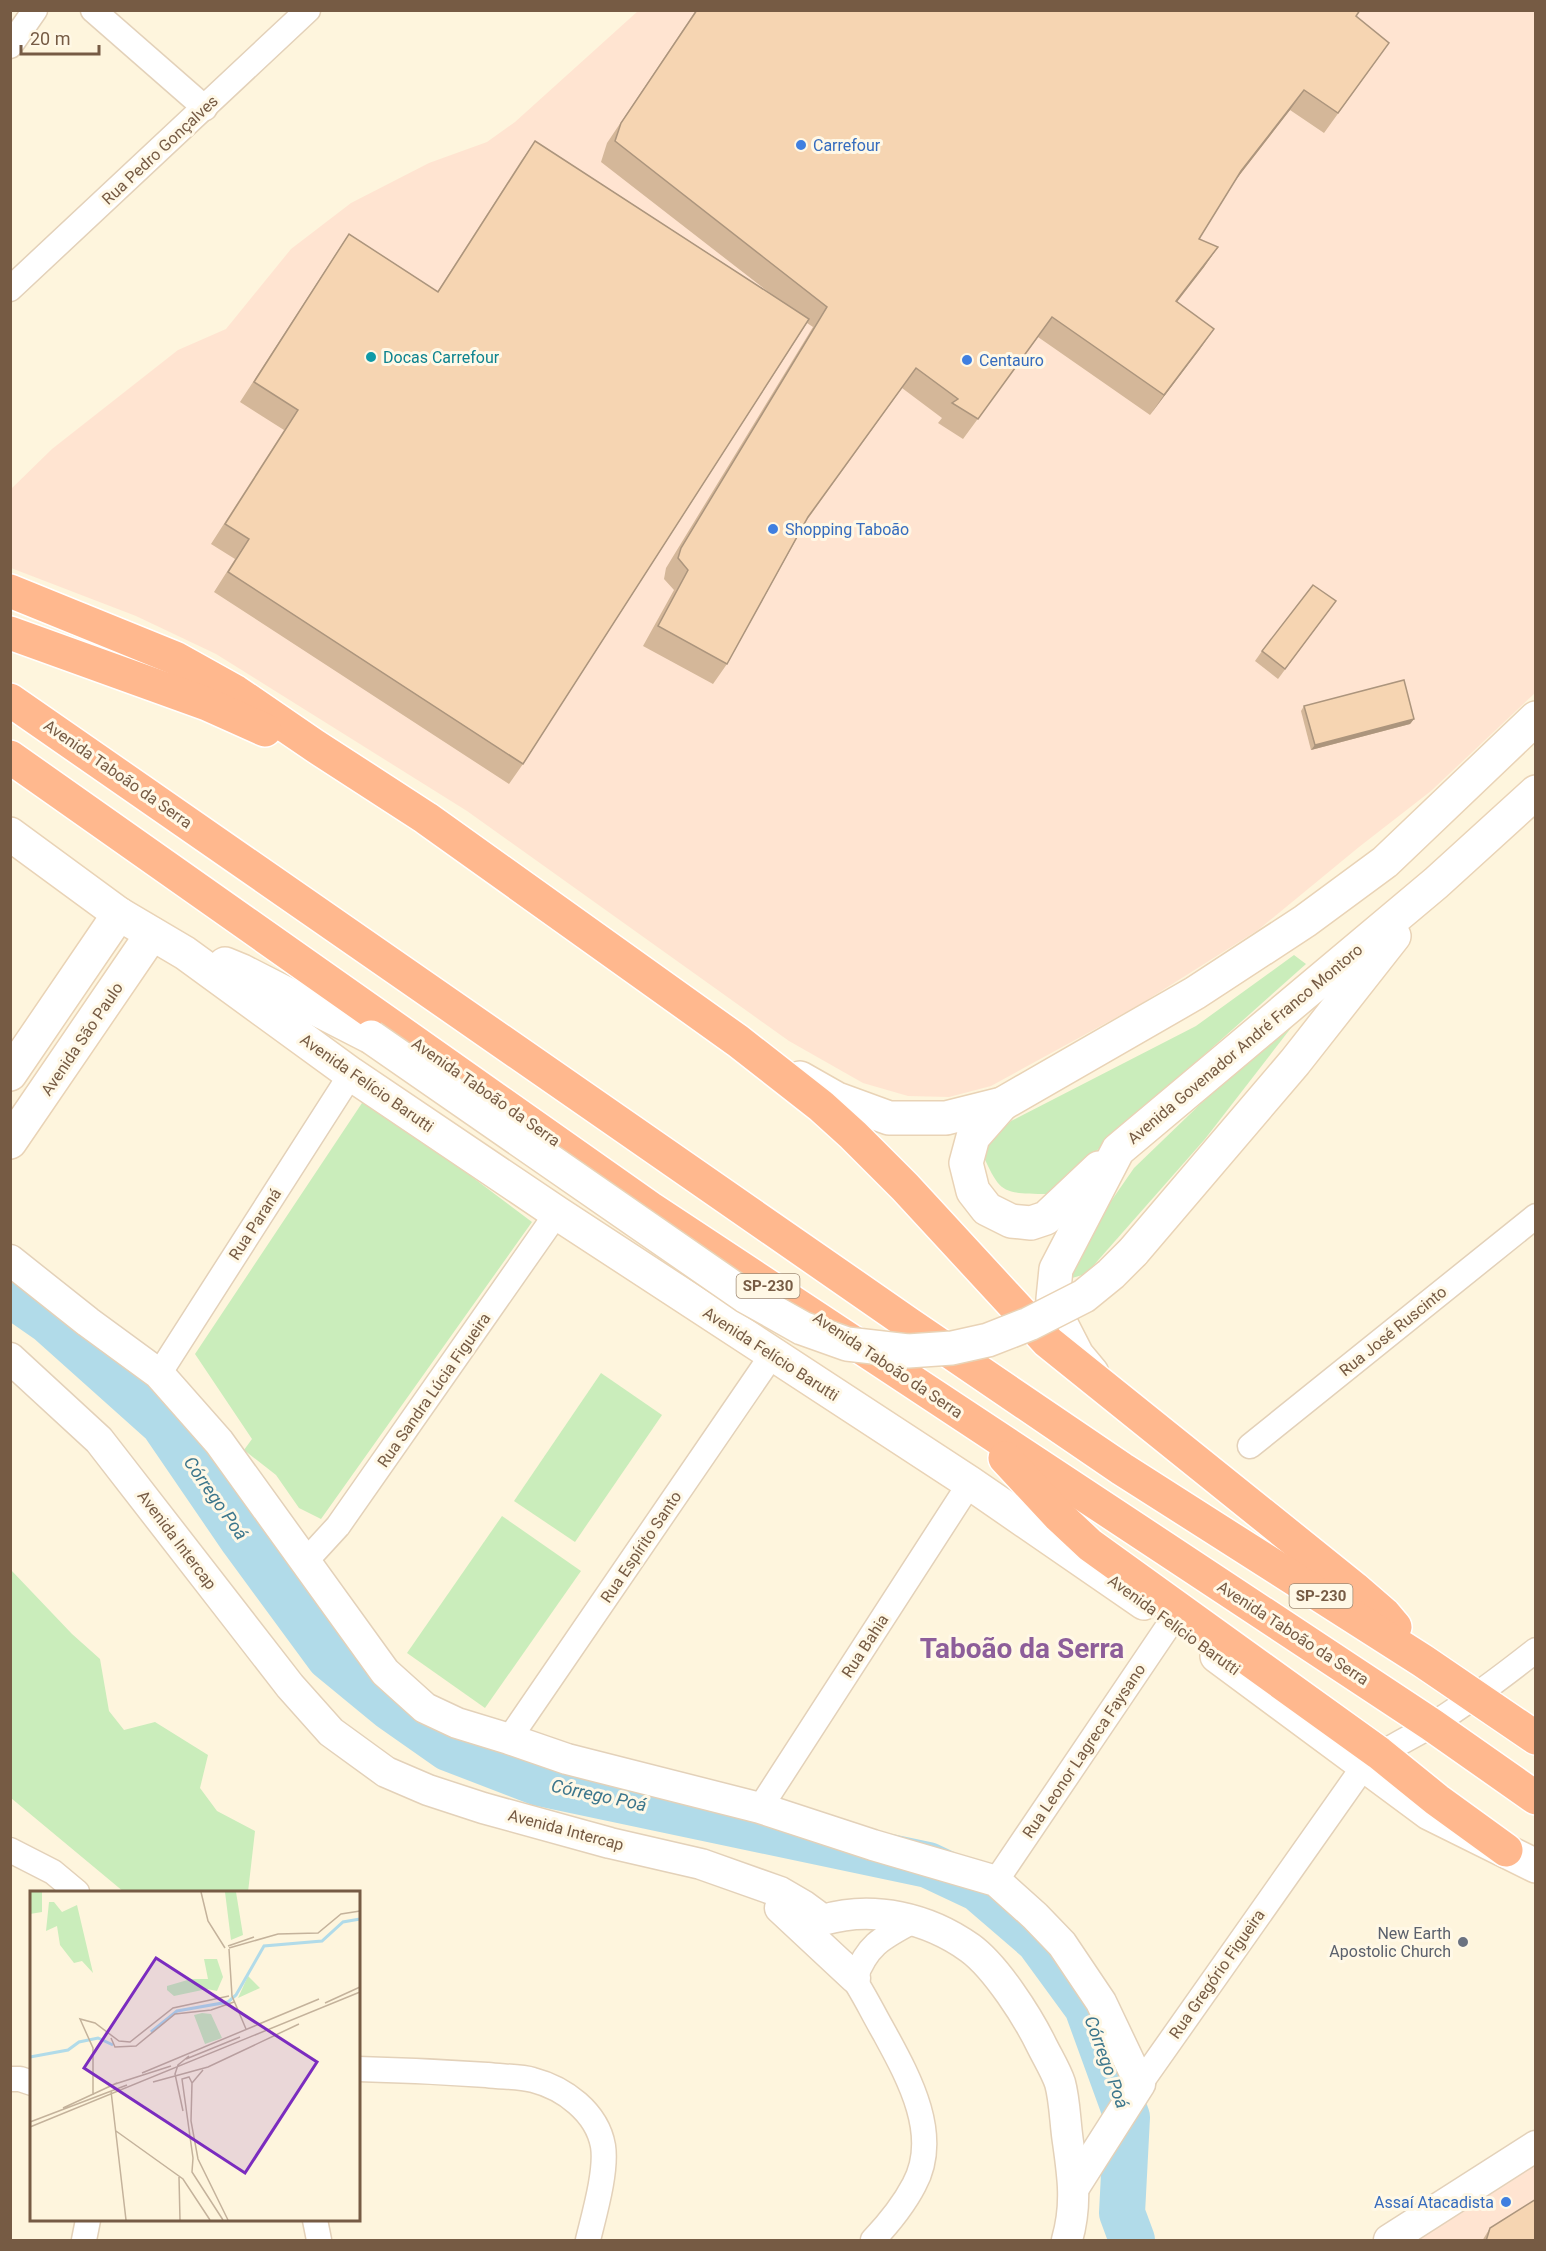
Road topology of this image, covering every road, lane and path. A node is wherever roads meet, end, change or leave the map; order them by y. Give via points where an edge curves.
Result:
1 (35, 10) edge
2 (93, 10) edge
3 (308, 10) edge
4 (10, 46) edge
5 (206, 108) junction
6 (10, 289) edge
7 (10, 591) edge
8 (10, 633) edge
9 (10, 700) edge
10 (1536, 718) edge
11 (315, 746) junction
12 (10, 757) edge
13 (1536, 792) edge
14 (10, 834) edge
15 (1436, 883) junction
16 (119, 914) junction
17 (152, 934) junction
18 (186, 953) junction
19 (64, 996) junction
20 (97, 1018) junction
21 (40, 1029) junction
22 (738, 1041) junction
23 (74, 1052) junction
24 (10, 1074) edge
25 (351, 1074) junction
26 (1002, 1104) junction
27 (10, 1142) edge
28 (1118, 1150) junction
29 (557, 1213) junction
30 (1536, 1216) edge
31 (10, 1260) edge
32 (772, 1355) junction
33 (10, 1358) edge
34 (159, 1374) junction
35 (1095, 1378) junction
36 (970, 1419) junction
37 (1250, 1446) dead end
38 (970, 1483) junction
39 (304, 1563) junction
40 (1171, 1622) junction
41 (1536, 1650) edge
42 (1423, 1661) junction
43 (1476, 1697) junction
44 (1432, 1725) junction
45 (509, 1738) junction
46 (1536, 1738) edge
47 (1372, 1760) junction
48 (1536, 1798) edge
49 (760, 1808) junction
50 (10, 1850) edge
51 (1506, 1850) joint
52 (1536, 1866) edge
53 (996, 1881) junction
54 (753, 1883) junction
55 (75, 1891) edge
56 (823, 1920) junction
57 (915, 1920) junction
58 (855, 1978) junction
59 (360, 2068) edge
60 (418, 2070) junction
61 (10, 2079) edge
62 (30, 2082) edge
63 (360, 2083) edge
64 (1134, 2094) junction
65 (1536, 2146) edge
66 (1081, 2176) junction
67 (88, 2221) edge
68 (315, 2221) edge
69 (84, 2241) edge
70 (319, 2241) edge
71 (588, 2241) edge
72 (873, 2241) edge
73 (1067, 2241) edge
74 (1389, 2241) edge

1 - 4 street
2 - 5 street
3 - 5 street, Rua Pedro Gonçalves
5 - 6 street, Rua Pedro Gonçalves
7 - 11 highway via 175,658 236,692
8 - 11 highway
9 - 42 highway, Avenida Taboão da Serra / SP-230 via 938,1344 1122,1469
10 - 26 main road via 1385,862 1314,914 1195,993
11 - 22 highway via 426,818
12 - 36 highway, Avenida Taboão da Serra / SP-230 via 650,1208
13 - 15 main road, Avenida Govenador André Franco Montoro
14 - 16 main road, Avenida Felício Barutti
15 - 18 main road, bridge via 1295,1062 1112,1274 1084,1296 988,1340 952,1348 908,1351 847,1344 802,1329 745,1296 371,1037 242,971
15 - 28 main road, Avenida Govenador André Franco Montoro
16 - 17 main road, Avenida Felício Barutti
16 - 19 main road
17 - 18 main road, Avenida Felício Barutti
17 - 20 main road, Avenida São Paulo
18 - 25 main road, Avenida Felício Barutti
19 - 20 main road via 74,1015
19 - 21 main road
20 - 23 main road, Avenida São Paulo
21 - 23 main road via 55,1025 65,1028 72,1038
21 - 24 main road
22 - 26 main road via 837,1099 890,1118 946,1118
22 - 35 highway via 853,1135 1048,1342
23 - 27 main road, Avenida São Paulo
25 - 29 main road, Avenida Felício Barutti
25 - 34 street, Rua Paraná
26 - 28 main road via 973,1137 966,1162 973,1191 987,1209 1011,1221 1031,1223 1047,1218
28 - 35 main road, Avenida Govenador André Franco Montoro via 1056,1269 1053,1299 1057,1316 1077,1355
29 - 32 main road, Avenida Felício Barutti
29 - 39 street, Rua Sandra Lúcia Figueira via 338,1526
30 - 37 street, Rua José Ruscinto
31 - 34 street
32 - 38 main road, Avenida Felício Barutti
32 - 45 street, Rua Espírito Santo
33 - 54 street, Avenida Intercap via 99,1440 283,1678 331,1732 386,1772 483,1808 701,1864
34 - 39 street via 219,1442
35 - 42 highway via 1354,1588 1384,1614
36 - 44 highway, Avenida Taboão da Serra / SP-230
36 - 47 highway via 1090,1545
38 - 40 main road, Avenida Felício Barutti
38 - 49 street, Rua Bahia
39 - 45 street via 385,1671 425,1708 457,1723
40 - 47 main road, Avenida Felício Barutti
40 - 53 street, Rua Leonor Lagreca Faysano
41 - 43 street
42 - 43 highway, Avenida Taboão da Serra / SP-230
43 - 44 street
43 - 46 highway, Avenida Taboão da Serra / SP-230
44 - 47 street
44 - 48 highway, Avenida Taboão da Serra / SP-230
45 - 49 street via 567,1759
47 - 51 highway via 1437,1800
47 - 64 street, Rua Gregório Figueira
49 - 53 street
50 - 55 street via 52,1872
51 - 52 main road
53 - 64 street via 1062,1944 1101,2002
54 - 56 street, Avenida Intercap via 780,1892
54 - 58 street
56 - 57 street via 844,1914 877,1914
56 - 58 street via 828,1940
57 - 58 street via 882,1938 862,1959
57 - 66 street via 971,1949 1031,2023 1060,2083
58 - 72 street via 905,2071 921,2113 925,2148 916,2183 897,2214
59 - 60 street
60 - 63 street
60 - 71 street via 532,2080 579,2103 594,2123 603,2146 601,2186
61 - 62 street
64 - 66 street, Rua Gregório Figueira
65 - 74 street
66 - 73 street
67 - 69 street
68 - 70 street

